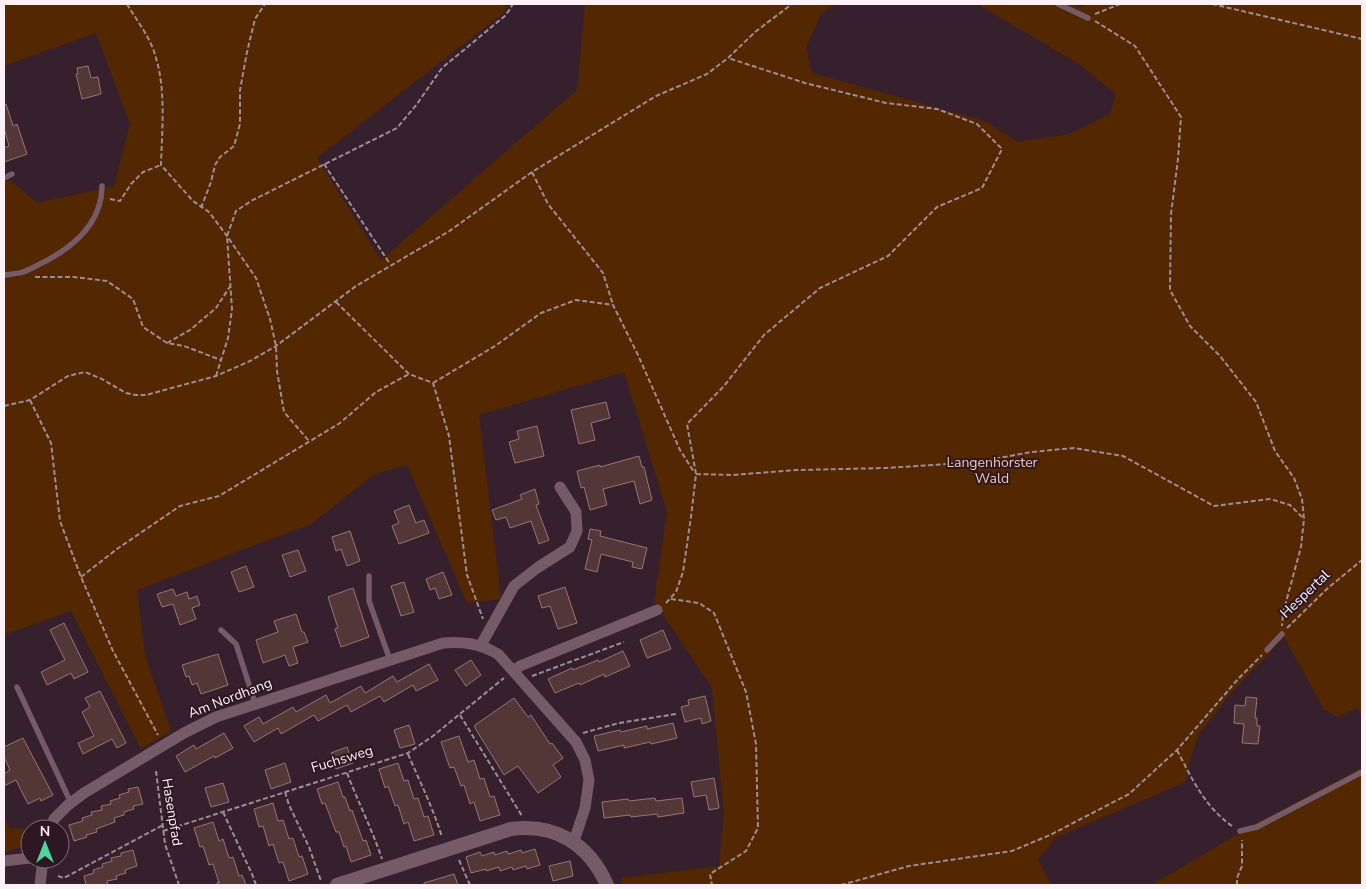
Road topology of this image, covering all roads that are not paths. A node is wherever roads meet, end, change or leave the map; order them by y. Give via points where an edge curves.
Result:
1 (1058, 4) edge
2 (1088, 18) road end
3 (12, 174) dead end
4 (4, 178) edge
5 (102, 186) dead end
6 (4, 275) edge
7 (560, 486) dead end
8 (369, 576) dead end
9 (657, 610) road end
10 (221, 630) dead end
11 (1282, 634) road end
12 (481, 646) junction
13 (1267, 650) road end
14 (390, 660) junction
15 (511, 673) junction
16 (16, 687) dead end
17 (255, 703) junction
18 (1362, 772) edge
19 (71, 803) junction
20 (54, 819) edge
21 (1240, 831) road end
22 (574, 841) junction
23 (20, 859) edge
24 (4, 861) edge
25 (42, 869) edge
26 (40, 885) edge
27 (337, 885) edge
28 (607, 885) edge

1 - 2 lane
3 - 4 lane
5 - 6 lane via 96,215 78,239 61,253 23,272
7 - 12 street via 576,512 577,530 570,547 514,586
8 - 14 lane via 369,601
9 - 15 street
10 - 17 lane via 236,644
11 - 13 lane, Hespertal
12 - 14 street, Am Nordhang via 463,642 443,643
12 - 15 street, Am Nordhang via 498,654
14 - 17 street, Am Nordhang
15 - 22 street, Am Nordhang via 576,742 585,760 589,780
16 - 19 lane
17 - 19 street, Am Nordhang via 184,733
18 - 21 lane via 1258,827
19 - 20 street, Am Nordhang
22 - 27 street via 542,829 510,829
22 - 28 street via 597,866
23 - 24 street
25 - 26 street

